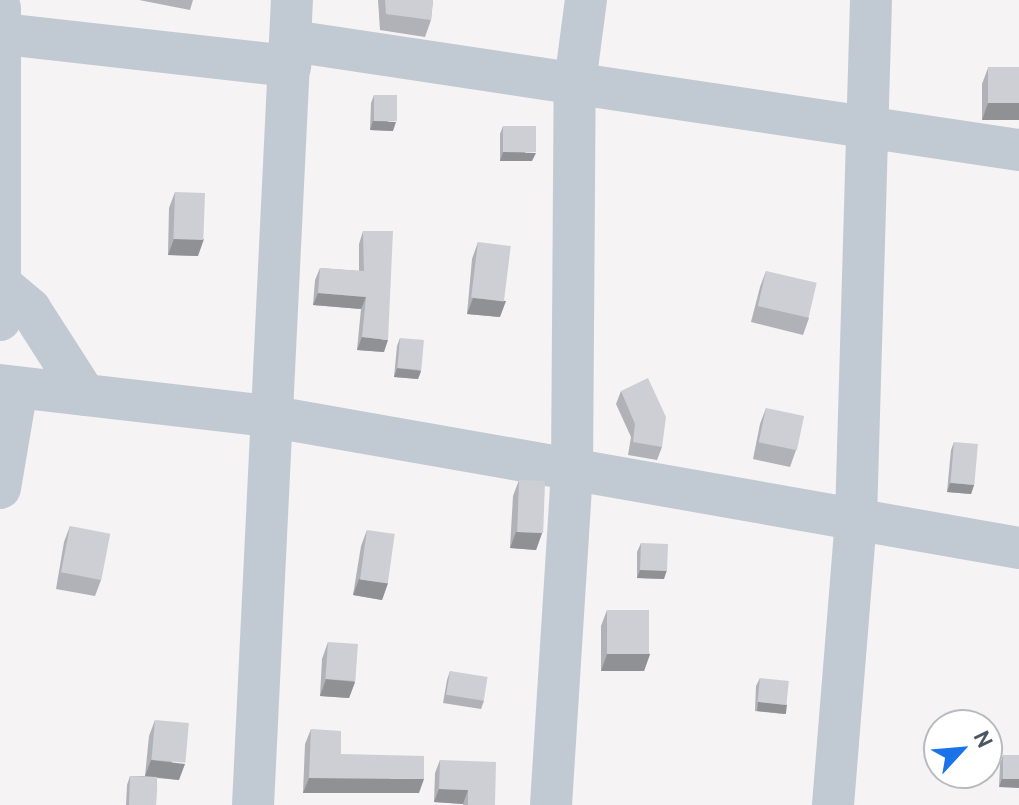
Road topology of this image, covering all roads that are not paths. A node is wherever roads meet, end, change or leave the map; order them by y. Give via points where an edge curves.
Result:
1 (292, 0) edge
2 (586, 0) edge
3 (871, 0) edge
4 (2, 21) edge
5 (291, 53) junction
6 (575, 83) junction
7 (862, 130) junction
8 (1019, 150) edge
9 (2, 304) edge
10 (9, 387) edge
11 (85, 395) junction
12 (268, 416) junction
13 (572, 472) junction
14 (0, 488) edge
15 (856, 518) junction
16 (1019, 548) edge
17 (253, 805) edge
18 (551, 805) edge
19 (833, 805) edge

1 - 5 street
2 - 6 street
3 - 7 street
4 - 5 street
4 - 9 street
5 - 6 street
5 - 12 street
6 - 7 street
6 - 13 street
7 - 8 street
7 - 15 street
9 - 11 street via 30,309
10 - 11 street
10 - 14 street
11 - 12 street
12 - 13 street
12 - 17 street
13 - 15 street
13 - 18 street
15 - 16 street
15 - 19 street

